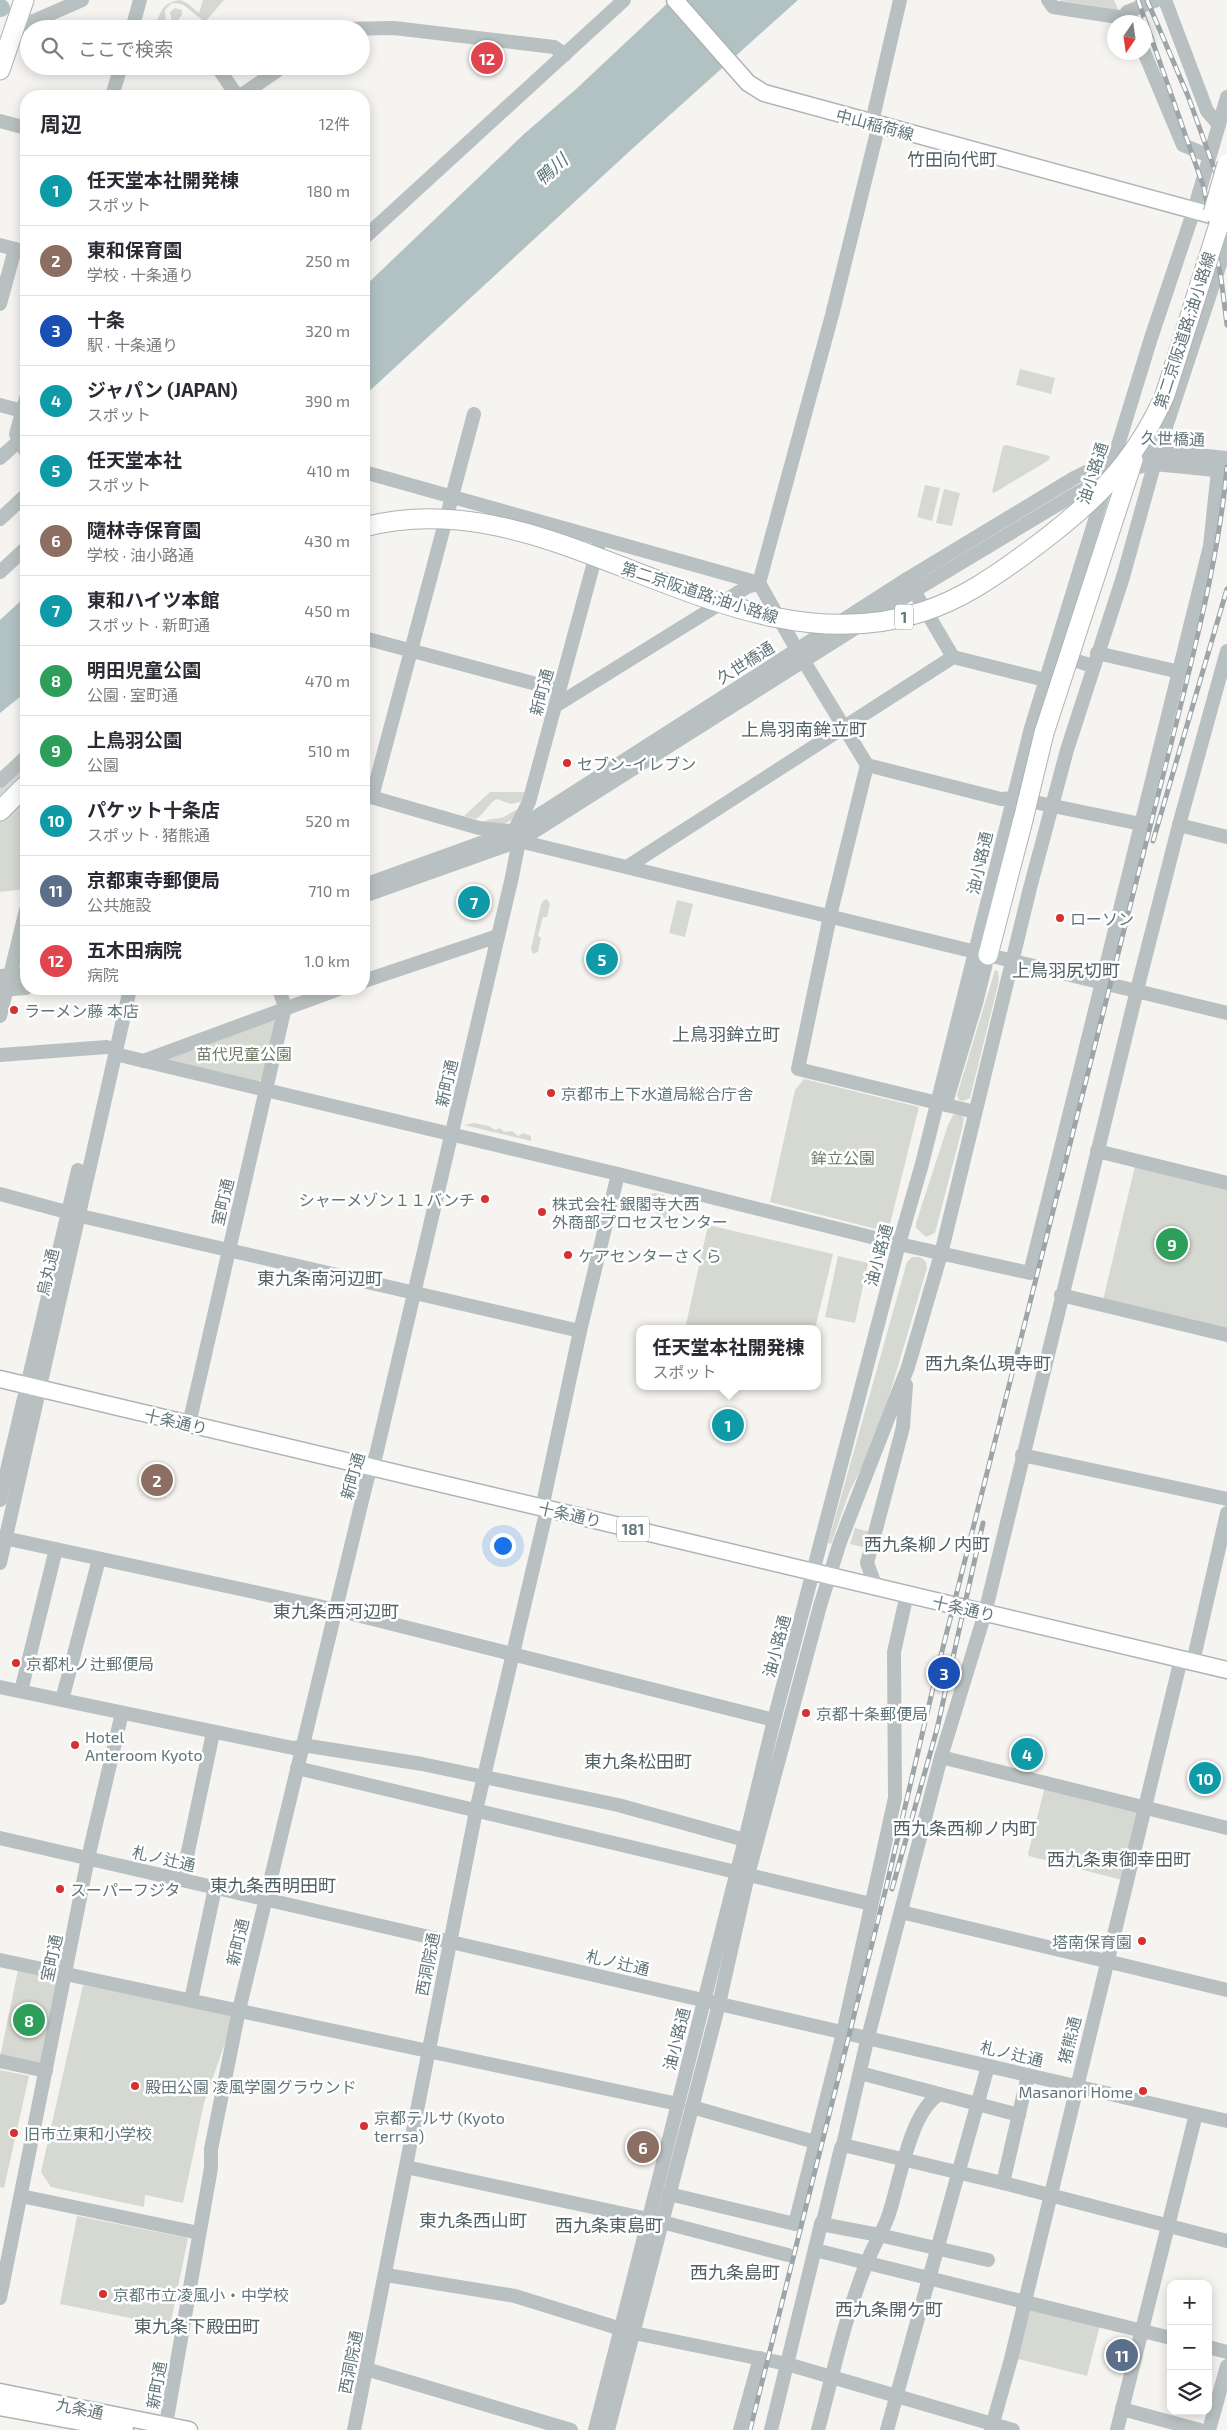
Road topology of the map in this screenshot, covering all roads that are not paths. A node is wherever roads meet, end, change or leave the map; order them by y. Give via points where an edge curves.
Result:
1 (24, 0) edge
2 (82, 0) edge
3 (140, 0) edge
4 (624, 0) edge
5 (675, 0) edge
6 (900, 0) edge
7 (1048, 0) edge
8 (1157, 0) edge
9 (1165, 0) edge
10 (1128, 13) edge
11 (37, 20) edge
12 (134, 20) edge
13 (16, 23) junction
14 (20, 25) edge
15 (370, 28) edge
16 (565, 55) junction
17 (1147, 60) edge
18 (1, 66) edge
19 (118, 75) edge
20 (223, 75) edge
21 (270, 75) edge
22 (114, 90) edge
23 (234, 90) edge
24 (247, 90) edge
25 (1227, 97) edge
26 (0, 121) edge
27 (876, 123) junction
28 (1218, 125) junction
29 (20, 126) edge
30 (1210, 156) junction
31 (1227, 164) edge
32 (1227, 199) edge
33 (1194, 210) junction
34 (1227, 219) edge
35 (370, 233) edge
36 (1227, 243) edge
37 (0, 245) edge
38 (20, 251) edge
39 (20, 254) edge
40 (0, 304) edge
41 (20, 404) edge
42 (0, 406) edge
43 (474, 414) dead end
44 (20, 419) edge
45 (20, 441) edge
46 (20, 448) edge
47 (0, 458) edge
48 (1115, 458) junction
49 (1156, 458) junction
50 (1227, 458) edge
51 (1223, 471) edge
52 (370, 474) edge
53 (1110, 476) junction
54 (453, 498) junction
55 (20, 501) edge
56 (0, 519) edge
57 (370, 527) edge
58 (1003, 529) junction
59 (600, 540) junction
60 (20, 554) edge
61 (0, 572) edge
62 (759, 583) junction
63 (911, 585) junction
64 (370, 640) edge
65 (412, 651) junction
66 (1227, 651) edge
67 (1054, 654) junction
68 (800, 656) junction
69 (953, 658) junction
70 (1095, 659) junction
71 (1180, 672) junction
72 (1223, 677) edge
73 (1046, 680) junction
74 (559, 690) junction
75 (556, 706) junction
76 (845, 727) junction
77 (20, 762) edge
78 (867, 765) junction
79 (0, 780) edge
80 (370, 784) edge
81 (20, 785) edge
82 (20, 791) edge
83 (370, 798) edge
84 (1014, 798) junction
85 (0, 800) edge
86 (20, 800) edge
87 (1052, 806) junction
88 (0, 811) edge
89 (0, 820) edge
90 (1141, 824) junction
91 (1179, 825) junction
92 (516, 836) junction
93 (1227, 837) edge
94 (627, 867) junction
95 (370, 883) edge
96 (370, 894) edge
97 (830, 916) junction
98 (20, 929) edge
99 (498, 936) junction
100 (982, 953) junction
101 (1013, 961) junction
102 (20, 975) edge
103 (5, 976) edge
104 (370, 979) edge
105 (1102, 982) junction
106 (20, 989) edge
107 (4, 990) edge
108 (1137, 990) junction
109 (119, 995) edge
110 (128, 995) edge
111 (281, 995) edge
112 (322, 995) edge
113 (285, 1007) junction
114 (1227, 1013) edge
115 (0, 1016) edge
116 (111, 1051) junction
117 (0, 1055) edge
118 (143, 1061) junction
119 (267, 1089) junction
120 (941, 1104) junction
121 (974, 1112) junction
122 (453, 1134) junction
123 (1097, 1151) junction
124 (618, 1174) junction
125 (1227, 1182) edge
126 (0, 1194) edge
127 (73, 1214) junction
128 (899, 1244) junction
129 (229, 1250) junction
130 (941, 1254) junction
131 (414, 1293) junction
132 (1061, 1295) junction
133 (580, 1331) junction
134 (1227, 1335) edge
135 (908, 1367) junction
136 (0, 1379) edge
137 (33, 1387) junction
138 (189, 1424) junction
139 (1022, 1455) junction
140 (372, 1467) junction
141 (1227, 1499) edge
142 (0, 1500) edge
143 (544, 1508) junction
144 (1227, 1513) edge
145 (3, 1538) edge
146 (56, 1549) junction
147 (98, 1558) junction
148 (0, 1563) edge
149 (822, 1574) junction
150 (876, 1587) junction
151 (907, 1594) junction
152 (337, 1610) junction
153 (985, 1613) junction
154 (512, 1655) junction
155 (1187, 1661) junction
156 (1227, 1670) edge
157 (0, 1687) edge
158 (21, 1691) junction
159 (62, 1700) junction
160 (122, 1713) junction
161 (774, 1720) junction
162 (213, 1732) junction
163 (302, 1747) junction
164 (941, 1757) junction
165 (297, 1768) junction
166 (484, 1778) junction
167 (1145, 1808) junction
168 (478, 1811) junction
169 (1227, 1828) edge
170 (0, 1838) edge
171 (745, 1840) junction
172 (88, 1858) junction
173 (742, 1873) junction
174 (182, 1880) junction
175 (215, 1888) junction
176 (265, 1898) junction
177 (871, 1904) junction
178 (901, 1912) junction
179 (449, 1941) junction
180 (0, 1960) edge
181 (1107, 1961) junction
182 (66, 1974) junction
183 (1227, 1990) edge
184 (191, 2000) junction
185 (704, 2000) junction
186 (719, 2004) junction
187 (239, 2010) junction
188 (842, 2033) junction
189 (869, 2038) junction
190 (428, 2050) junction
191 (0, 2061) edge
192 (988, 2066) junction
193 (46, 2071) junction
194 (860, 2073) junction
195 (1028, 2075) junction
196 (1076, 2087) junction
197 (940, 2094) junction
198 (678, 2104) junction
199 (978, 2104) junction
200 (692, 2107) junction
201 (1019, 2114) junction
202 (1196, 2114) junction
203 (1227, 2121) edge
204 (815, 2142) junction
205 (844, 2145) junction
206 (906, 2159) junction
207 (406, 2167) junction
208 (958, 2172) junction
209 (1003, 2183) junction
210 (670, 2194) junction
211 (1049, 2195) junction
212 (21, 2196) junction
213 (656, 2220) junction
214 (821, 2224) junction
215 (1168, 2226) junction
216 (199, 2232) junction
217 (880, 2235) junction
218 (1227, 2241) edge
219 (937, 2248) junction
220 (815, 2250) junction
221 (788, 2254) dead end
222 (988, 2260) dead end
223 (866, 2263) junction
224 (386, 2275) junction
225 (929, 2278) junction
226 (0, 2298) edge
227 (1023, 2302) junction
228 (627, 2331) junction
229 (1141, 2331) junction
230 (1167, 2337) edge
231 (1212, 2348) edge
232 (1227, 2352) edge
233 (760, 2358) junction
234 (787, 2364) junction
235 (1227, 2366) edge
236 (366, 2369) junction
237 (832, 2377) junction
238 (0, 2392) edge
239 (897, 2397) junction
240 (1222, 2401) edge
241 (0, 2407) edge
242 (1122, 2409) junction
243 (166, 2428) edge
244 (992, 2428) edge
245 (125, 2430) edge
246 (189, 2430) edge
247 (354, 2430) edge
248 (571, 2430) edge
249 (595, 2430) edge
250 (608, 2430) edge
251 (740, 2430) edge
252 (771, 2430) edge
253 (818, 2430) edge
254 (887, 2430) edge
255 (1013, 2430) edge
256 (1117, 2430) edge
257 (1200, 2430) edge
258 (1209, 2430) edge

1 - 13 highway
2 - 11 street
3 - 12 street
4 - 16 street
5 - 27 main road, 中山稲荷線 via 748,83 774,96
6 - 27 street
7 - 10 street via 1052,7
8 - 10 street
9 - 28 street via 1207,110
13 - 14 street
13 - 18 highway
15 - 16 street via 394,28 554,47
16 - 35 street
17 - 30 street via 1183,145
19 - 22 street
20 - 23 street
21 - 24 street
25 - 28 street, 油小路通
26 - 29 street
27 - 33 main road, 中山稲荷線
27 - 62 street via 832,315
28 - 30 street, 油小路通
30 - 33 street, 油小路通
31 - 100 highway, bridge via 1203,248 1044,733 1023,820
32 - 57 highway, 第二京阪道路;油小路線 / 1, bridge via 1165,395 1153,422 1130,458 1109,483 1058,530 971,590 923,612 874,623 796,622 746,611 579,550 491,524 424,518
33 - 34 main road, 中山稲荷線
33 - 48 street, 油小路通
36 - 49 street, 油小路通
37 - 38 street
39 - 40 street
41 - 42 street
43 - 54 street
44 - 45 street via 16,434
46 - 47 street
48 - 49 street, 久世橋通
48 - 53 street, 油小路通
48 - 58 street, 久世橋通 via 1070,480
49 - 50 street, 久世橋通
49 - 51 street, 久世橋通
49 - 53 street, 久世橋通
49 - 70 street, 油小路通 via 1123,577
51 - 71 street via 1210,546
52 - 54 street
53 - 58 street, 久世橋通
53 - 67 street, 油小路通
54 - 59 street
54 - 65 street
55 - 56 street
58 - 63 street, 久世橋通
59 - 62 street
59 - 74 street, 新町通
60 - 61 street
62 - 68 street
62 - 75 street via 747,587
63 - 68 street, 久世橋通
63 - 69 street
64 - 65 street
65 - 74 street
65 - 80 street
66 - 72 street
67 - 70 street
67 - 73 street, 油小路通
68 - 76 street
68 - 92 street, 久世橋通
69 - 73 street
69 - 76 street
70 - 71 street
70 - 87 street, 油小路通
71 - 90 street
72 - 91 street
73 - 84 street, 油小路通
74 - 75 street, 新町通
75 - 92 street, 新町通 via 530,802
76 - 78 street
76 - 94 street
77 - 79 street
78 - 84 street via 1001,798
78 - 97 street
81 - 85 highway
82 - 88 highway
83 - 92 street
84 - 87 street
84 - 100 street, 油小路通
86 - 89 highway
87 - 90 street
87 - 101 street, 油小路通
90 - 105 street
91 - 93 street
91 - 108 street
92 - 94 street
92 - 95 street, 久世橋通
92 - 96 street, 久世橋通
92 - 99 street, 新町通
94 - 97 street
97 - 100 street
97 - 120 street via 798,1069
98 - 103 street
99 - 104 street
99 - 122 street, 新町通
100 - 101 street
100 - 120 street, 油小路通 via 976,1003
101 - 105 street
101 - 121 street, 油小路通
102 - 103 street
103 - 107 street
105 - 108 street
105 - 130 street via 1030,1273
106 - 107 street
107 - 115 street
108 - 114 street
108 - 123 street
109 - 116 street, 烏丸通
110 - 116 street, 烏丸通
111 - 113 street
112 - 113 street
113 - 118 street
113 - 119 street, 室町通
116 - 117 street
116 - 118 street
116 - 127 street, 烏丸通
118 - 119 street
119 - 122 street
119 - 129 street, 室町通
120 - 121 street
120 - 128 street, 油小路通
121 - 130 street, 油小路通
122 - 124 street
122 - 131 street, 新町通
123 - 125 street
123 - 132 street
124 - 128 street
124 - 133 street, 西洞院通
126 - 127 street
127 - 129 street
127 - 137 street, 烏丸通
128 - 130 street
128 - 149 street, 油小路通
129 - 131 street
129 - 138 street, 室町通
130 - 135 street, 油小路通
131 - 133 street
131 - 140 street, 新町通
132 - 134 street
132 - 139 street
133 - 143 street, 西洞院通
135 - 149 street, 油小路通 via 840,1542
135 - 150 street via 903,1427 867,1562
136 - 137 main road, 十条通り / 181
137 - 138 main road, 十条通り / 181
137 - 142 street, 烏丸通
137 - 145 street, 烏丸通
138 - 140 main road, 十条通り / 181
139 - 141 street
139 - 153 street
140 - 143 main road, 十条通り / 181
140 - 152 street, 新町通
143 - 149 main road, 十条通り / 181
143 - 154 street, 西洞院通
144 - 155 street, 猪熊通
145 - 146 street
145 - 148 street, 烏丸通
146 - 147 street
146 - 158 street
147 - 152 street
147 - 159 street
149 - 150 main road, 十条通り / 181
149 - 161 street, 油小路通
149 - 173 street, 油小路通 via 788,1722
150 - 151 main road, 十条通り / 181
151 - 153 main road, 十条通り / 181
151 - 177 street via 894,1652 894,1798
152 - 154 street
152 - 163 street, 新町通
153 - 155 main road, 十条通り / 181
153 - 164 street
154 - 161 street
154 - 166 street, 西洞院通
155 - 156 main road, 十条通り / 181
155 - 167 street, 猪熊通
157 - 158 street
158 - 159 street
159 - 160 street
160 - 162 street
160 - 172 street, 室町通
161 - 171 street, 油小路通
162 - 163 street
162 - 174 street
163 - 165 street, 新町通
163 - 166 street via 362,1753
164 - 167 street
164 - 178 street
165 - 168 street
165 - 176 street, 新町通
166 - 168 street, 西洞院通
166 - 171 street via 618,1805
167 - 169 street
167 - 181 street, 猪熊通
168 - 173 street
168 - 179 street, 西洞院通
170 - 172 street, 札ノ辻通
171 - 173 street, 油小路通
172 - 174 street, 札ノ辻通
172 - 182 street, 室町通
173 - 177 street
173 - 185 street, 油小路通
173 - 186 street, 油小路通
174 - 175 street, 札ノ辻通
175 - 176 street, 札ノ辻通
175 - 184 street
176 - 179 street, 札ノ辻通
176 - 187 street, 新町通
177 - 188 street
178 - 181 street
178 - 189 street
179 - 185 street, 札ノ辻通
179 - 190 street, 西洞院通
180 - 182 street
181 - 183 street
181 - 196 street, 猪熊通
182 - 184 street
182 - 193 street, 室町通
184 - 187 street
185 - 186 street, 札ノ辻通
185 - 198 street, 油小路通
186 - 188 street, 札ノ辻通
186 - 200 street, 油小路通
187 - 190 street
187 - 216 street, 新町通 via 211,2149 211,2168
188 - 189 street, 札ノ辻通
188 - 204 street
189 - 192 street, 札ノ辻通
189 - 194 street
190 - 198 street
190 - 207 street, 西洞院通
191 - 193 street
192 - 195 street, 札ノ辻通
192 - 199 street
193 - 212 street, 室町通
194 - 197 street
194 - 205 street
195 - 196 street, 札ノ辻通
195 - 201 street
196 - 202 street, 札ノ辻通
196 - 211 street, 猪熊通
197 - 199 street
197 - 206 street via 920,2116
198 - 213 street, 油小路通
199 - 201 street
199 - 208 street
200 - 204 street
200 - 210 street, 油小路通
201 - 209 street
202 - 203 street, 札ノ辻通
202 - 215 street
204 - 210 street via 795,2224
205 - 206 street
205 - 214 street
206 - 208 street
206 - 217 street
207 - 213 street
207 - 224 street, 西洞院通
208 - 209 street
208 - 219 street
209 - 211 street
210 - 213 street, 油小路通
211 - 215 street
211 - 227 street, 猪熊通
212 - 216 street
212 - 226 street, 室町通
213 - 221 street
213 - 228 street, 油小路通
214 - 217 street
214 - 220 street
215 - 218 street
215 - 229 street
216 - 243 street, 新町通
217 - 219 street
217 - 223 street
219 - 222 street
219 - 225 street
220 - 223 street
220 - 234 street
223 - 225 street
223 - 237 street
224 - 228 street via 515,2296
224 - 236 street, 西洞院通
225 - 227 street
225 - 239 street
227 - 229 street
227 - 244 street, 猪熊通
228 - 233 street
228 - 249 street, 油小路通
228 - 250 street, 油小路通
229 - 230 street
229 - 242 street
231 - 232 street
233 - 234 street
233 - 251 street
234 - 237 street
234 - 252 street
235 - 240 street
236 - 247 street, 西洞院通
236 - 248 street
237 - 239 street
237 - 253 street
238 - 243 main road, 九条通
239 - 244 street
239 - 254 street
240 - 258 street
241 - 245 main road, 九条通
242 - 256 street
242 - 257 street
243 - 246 main road, 九条通
244 - 255 street

